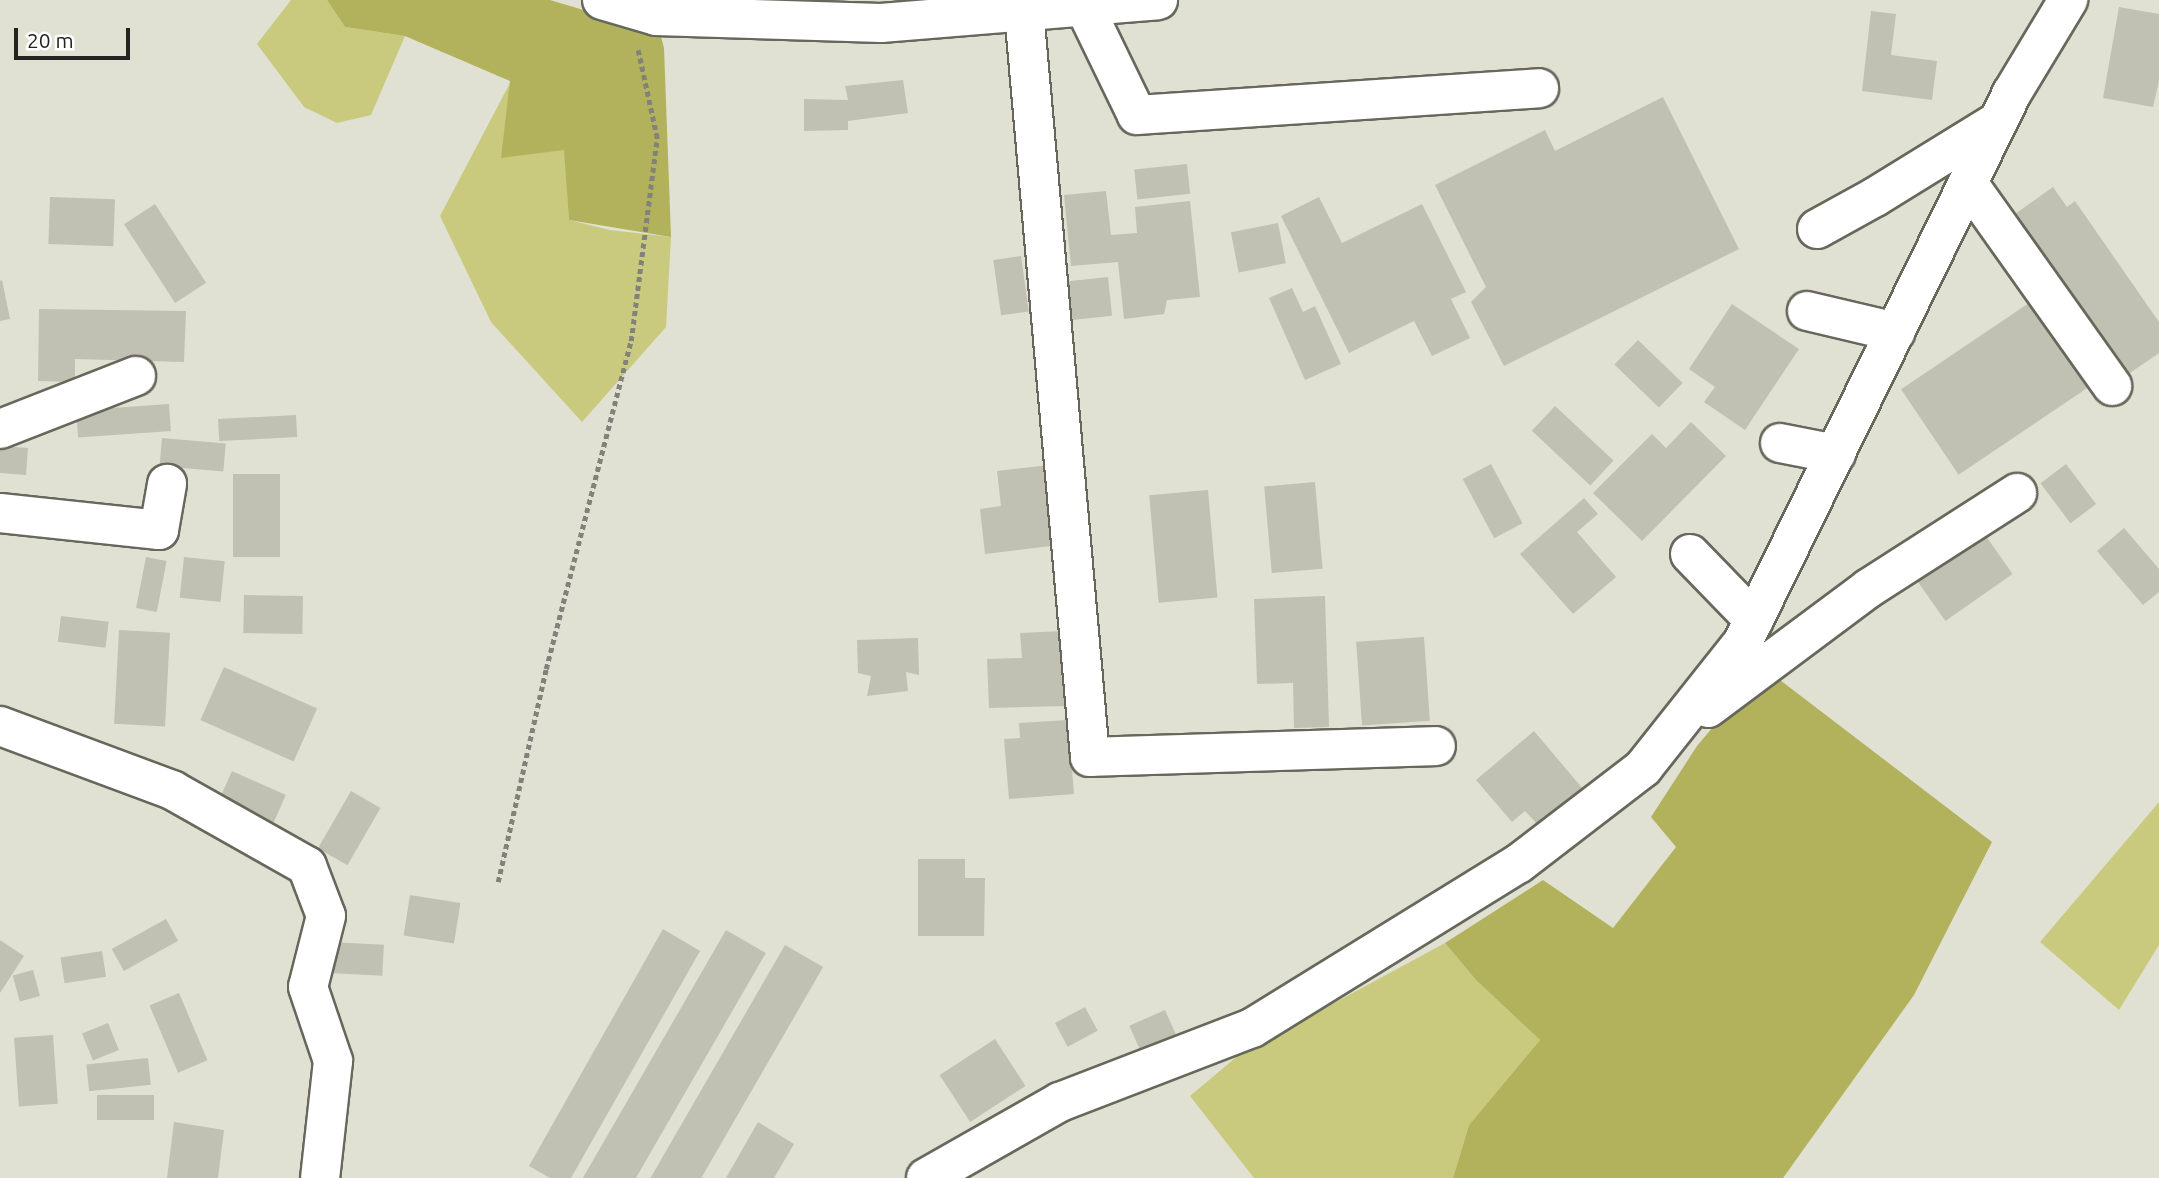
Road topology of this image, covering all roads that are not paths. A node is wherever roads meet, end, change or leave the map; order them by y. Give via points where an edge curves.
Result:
1 (1158, 0) edge
2 (2068, 0) edge
3 (615, 4) edge
4 (1023, 6) edge
5 (1084, 6) junction
6 (1538, 88) dead end
7 (1998, 121) junction
8 (1968, 183) junction
9 (1817, 229) dead end
10 (1807, 311) dead end
11 (1896, 332) junction
12 (136, 376) dead end
13 (2112, 386) dead end
14 (0, 429) edge
15 (1780, 443) dead end
16 (1836, 454) junction
17 (167, 484) dead end
18 (2017, 493) dead end
19 (0, 513) edge
20 (1690, 554) dead end
21 (1754, 620) junction
22 (0, 726) edge
23 (1667, 738) junction
24 (1436, 746) dead end
25 (935, 1175) edge
26 (320, 1178) edge

1 - 5 street
2 - 7 street
3 - 4 street via 656,16 881,23
4 - 5 street
4 - 24 street via 1090,757
5 - 6 street via 1138,115
7 - 8 street
7 - 9 street
8 - 11 street
8 - 13 street
10 - 11 street
11 - 16 street
12 - 14 street
15 - 16 street
16 - 21 street
17 - 19 street via 159,530
18 - 23 street via 1869,588
20 - 21 street
21 - 23 street via 1743,642
22 - 26 street via 172,790 307,866 326,916 308,987 333,1060
23 - 25 street via 1643,768 1518,864 1252,1028 1060,1102

